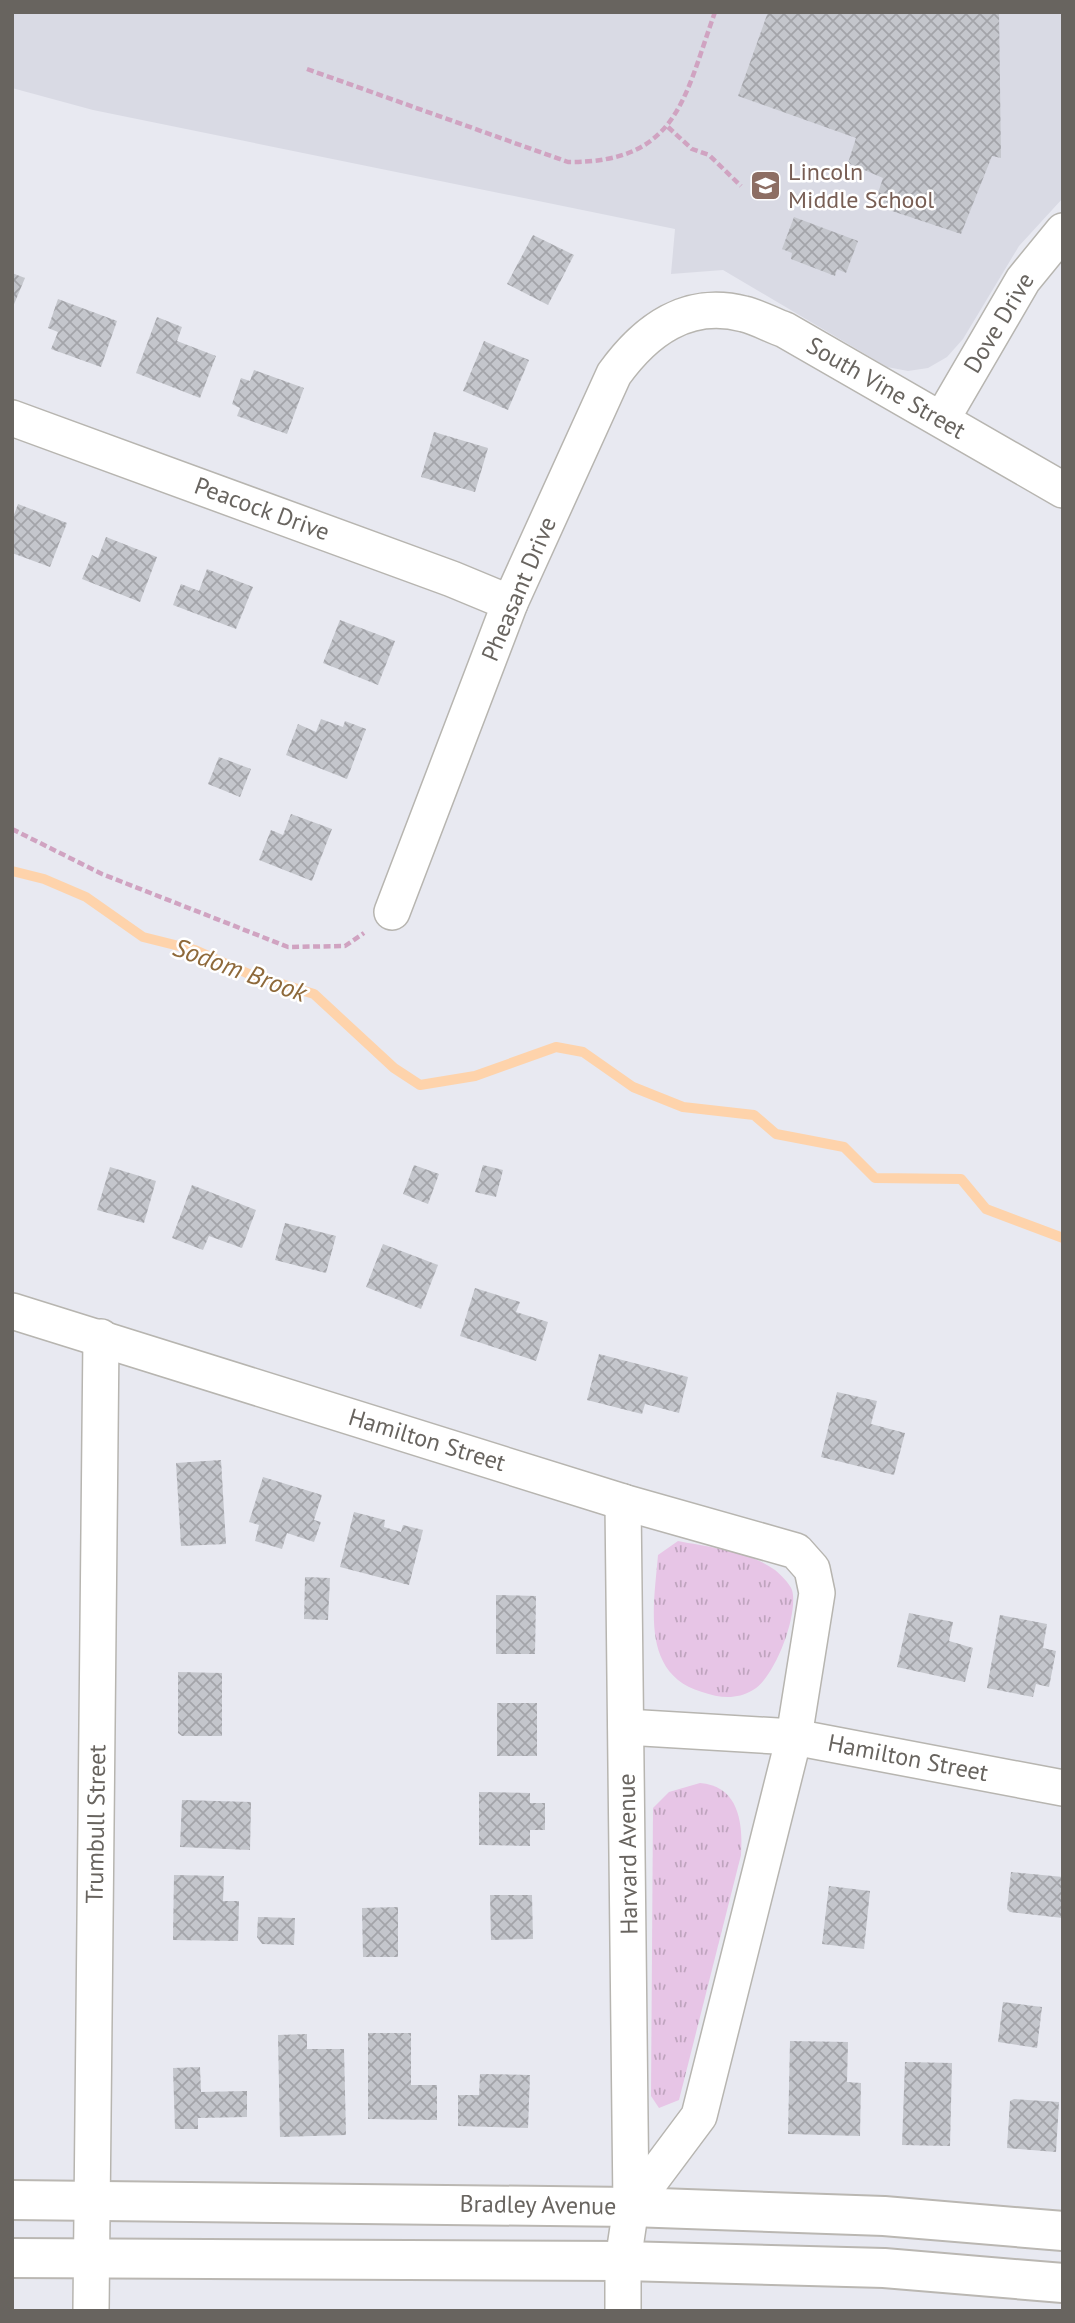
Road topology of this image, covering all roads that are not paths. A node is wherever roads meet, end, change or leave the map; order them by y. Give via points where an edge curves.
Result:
1 (1063, 231) edge
2 (701, 310) joint
3 (12, 418) edge
4 (942, 419) junction
5 (1063, 490) edge
6 (510, 603) junction
7 (392, 912) road end
8 (12, 1311) edge
9 (101, 1337) junction
10 (623, 1502) junction
11 (817, 1593) joint
12 (626, 1727) junction
13 (794, 1737) junction
14 (1063, 1788) edge
15 (92, 2199) junction
16 (12, 2200) edge
17 (631, 2207) junction
18 (1063, 2231) edge
19 (12, 2258) edge
20 (92, 2260) junction
21 (623, 2261) junction
22 (1063, 2283) edge
23 (91, 2311) edge
24 (623, 2311) edge

1 - 4 street, Dove Drive via 1023,280
2 - 4 street, South Vine Street via 743,313 785,330
2 - 6 street, Pheasant Drive via 659,326 634,346 614,374
3 - 6 street, Peacock Drive
4 - 5 street, South Vine Street
6 - 7 street, Pheasant Drive
8 - 9 street, Hamilton Street
9 - 10 street, Hamilton Street
9 - 15 street, Trumbull Street
10 - 11 street, Hamilton Street via 796,1551 812,1569
10 - 12 street, Harvard Avenue
11 - 13 street, Harvard Avenue
12 - 13 street, Hamilton Street
12 - 17 street, Harvard Avenue
13 - 14 street, Hamilton Street
13 - 17 street, Harvard Avenue via 699,2116
15 - 16 street, Bradley Avenue
15 - 17 street, Bradley Avenue
15 - 20 street, Trumbull Street
17 - 18 street, Bradley Avenue via 884,2216
17 - 21 street, Harvard Avenue
19 - 20 street
20 - 21 street
20 - 23 street, Trumbull Street
21 - 22 street via 884,2268
21 - 24 street, Harvard Avenue

